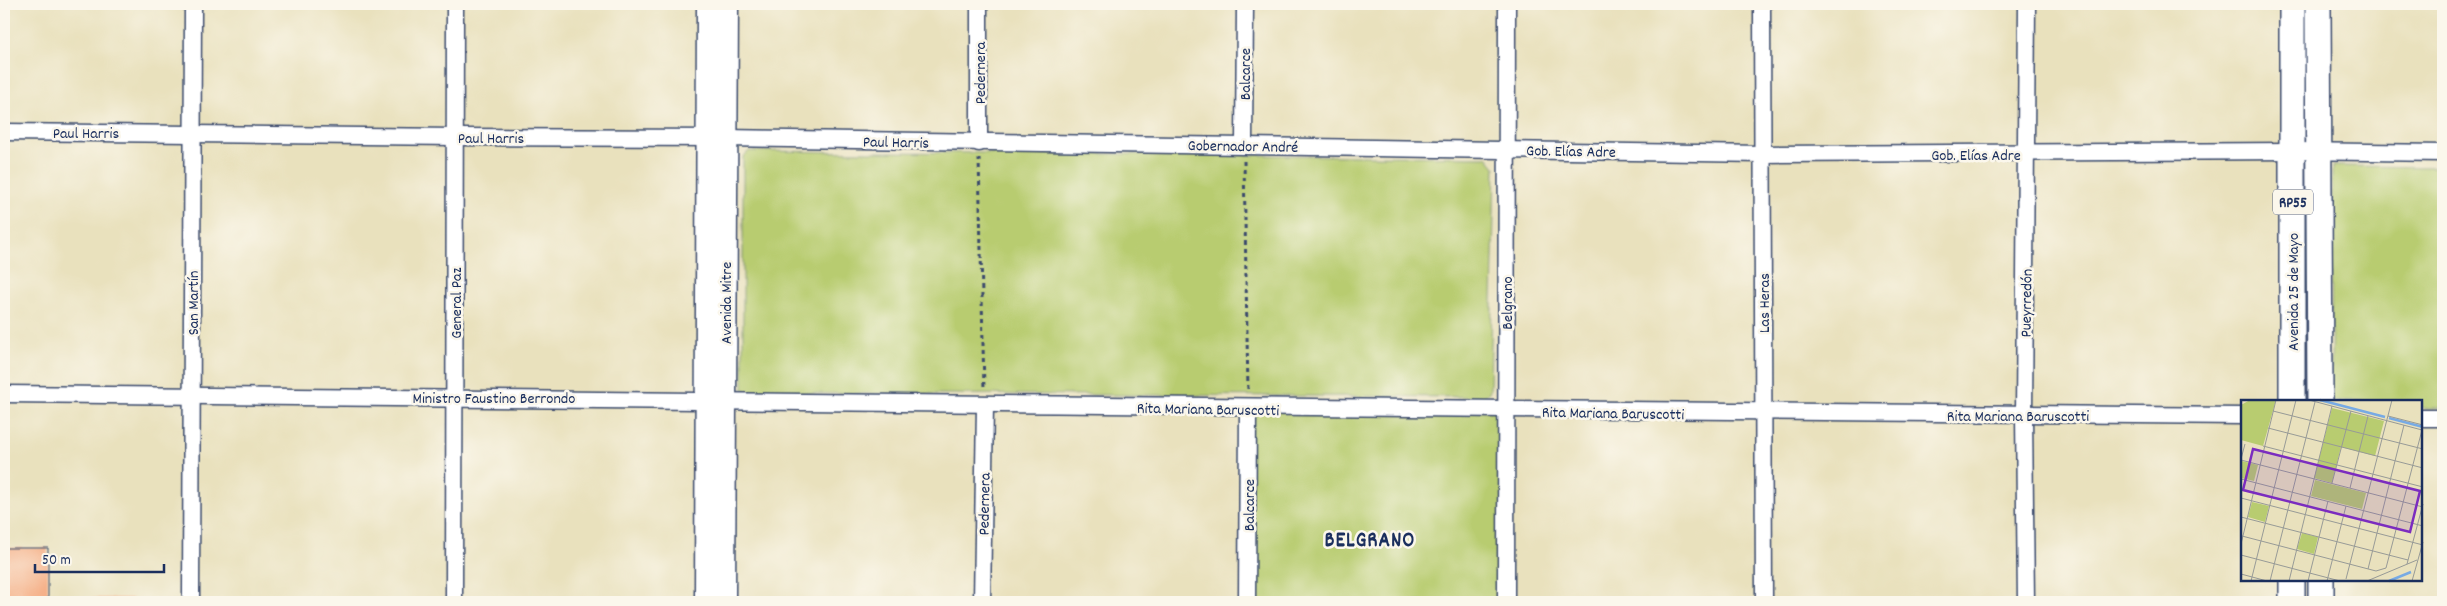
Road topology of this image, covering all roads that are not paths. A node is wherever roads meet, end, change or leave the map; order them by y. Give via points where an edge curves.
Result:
1 (193, 4) edge
2 (455, 4) edge
3 (708, 4) edge
4 (727, 4) edge
5 (979, 4) edge
6 (1245, 4) edge
7 (1507, 4) edge
8 (1762, 4) edge
9 (2027, 4) edge
10 (2292, 4) edge
11 (2318, 4) edge
12 (4, 132) edge
13 (193, 133) junction
14 (455, 137) junction
15 (717, 138) junction
16 (979, 143) junction
17 (1244, 144) junction
18 (1508, 149) junction
19 (2293, 151) junction
20 (2318, 151) junction
21 (2443, 153) edge
22 (1762, 154) junction
23 (2026, 154) junction
24 (4, 394) edge
25 (193, 395) junction
26 (454, 397) junction
27 (716, 399) junction
28 (2292, 400) edge
29 (2320, 400) edge
30 (984, 405) junction
31 (1248, 408) junction
32 (1505, 411) junction
33 (1764, 414) junction
34 (2024, 415) junction
35 (2241, 416) edge
36 (2422, 418) edge
37 (2443, 418) edge
38 (2292, 581) edge
39 (2321, 581) edge
40 (191, 602) edge
41 (454, 602) edge
42 (706, 602) edge
43 (724, 602) edge
44 (982, 602) edge
45 (1247, 602) edge
46 (1506, 602) edge
47 (1764, 602) edge
48 (2026, 602) edge
49 (2292, 602) edge
50 (2321, 602) edge

1 - 13 street, San Martín
2 - 14 street, General Paz
3 - 15 main road, Avenida Mitre
4 - 15 main road, Avenida Mitre
5 - 16 street, Pedernera
6 - 17 street, Balcarce
7 - 18 street, Belgrano
8 - 22 street, Las Heras
9 - 23 street, Pueyrredón
10 - 19 main road, Avenida 25 de Mayo / RP55
11 - 20 main road, Avenida 25 de Mayo / RP55
12 - 13 street, Paul Harris
13 - 14 street, Paul Harris
13 - 25 street, San Martín
14 - 15 street, Paul Harris
14 - 26 street, General Paz
15 - 16 street, Paul Harris
15 - 27 main road, Avenida Mitre
16 - 17 street, Gobernador André
17 - 18 street, Gobernador André
18 - 22 street, Gob. Elías Adre
18 - 32 street, Belgrano
19 - 20 street, Gob. Elías Adre
19 - 23 street, Gob. Elías Adre
19 - 28 main road, Avenida 25 de Mayo / RP55
20 - 21 street, Gob. Elías Adre
20 - 29 main road, Avenida 25 de Mayo / RP55
22 - 23 street, Gob. Elías Adre
22 - 33 street, Las Heras
23 - 34 street, Pueyrredón
24 - 25 street, Ministro Faustino Berrondo
25 - 26 street, Ministro Faustino Berrondo
25 - 40 street, San Martín
26 - 27 street, Ministro Faustino Berrondo
26 - 41 street, General Paz
27 - 30 street, Ministro Faustino Berrondo
27 - 42 main road, Avenida Mitre
27 - 43 main road, Avenida Mitre
30 - 31 street, Rita Mariana Baruscotti
30 - 44 street, Pedernera
31 - 32 street, Rita Mariana Baruscotti
31 - 45 street, Balcarce
32 - 33 street, Rita Mariana Baruscotti
32 - 46 street, Belgrano
33 - 34 street, Rita Mariana Baruscotti
33 - 47 street, Las Heras
34 - 35 street, Rita Mariana Baruscotti
34 - 48 street, Pueyrredón
36 - 37 street
38 - 49 main road
39 - 50 main road

